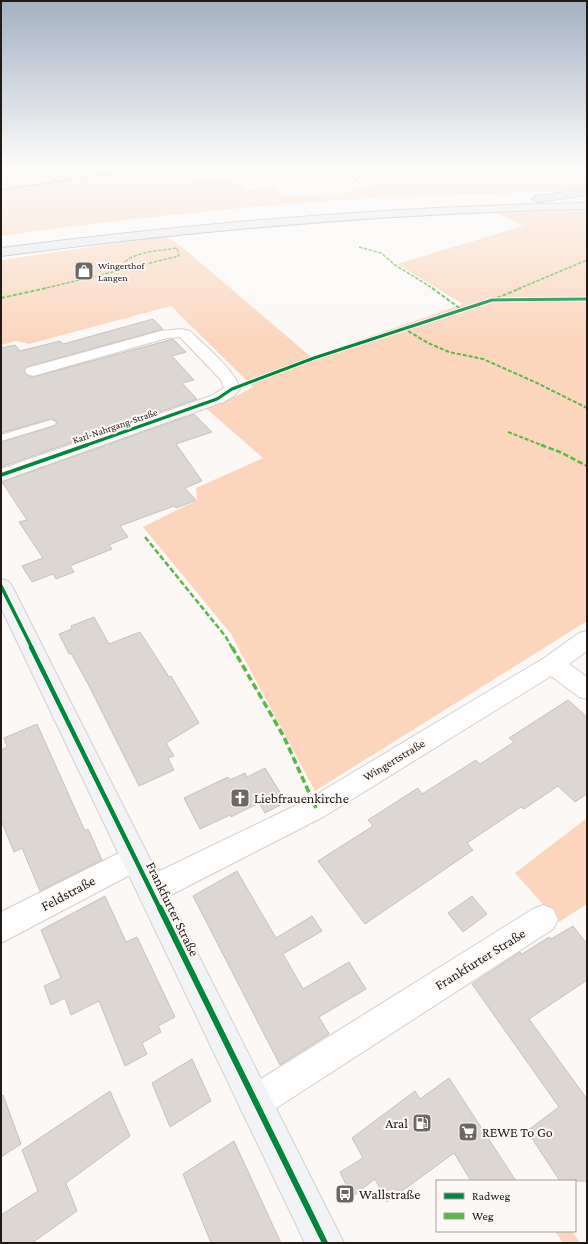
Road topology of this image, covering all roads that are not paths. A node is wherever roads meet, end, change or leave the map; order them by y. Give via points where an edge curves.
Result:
1 (153, 225) edge
2 (229, 225) edge
3 (1, 244) edge
4 (1, 252) edge
5 (33, 371) dead end
6 (51, 423) dead end
7 (1, 438) edge
8 (1, 475) edge
9 (1, 586) edge
10 (587, 639) edge
11 (552, 664) junction
12 (587, 690) edge
13 (135, 858) junction
14 (151, 890) junction
15 (542, 920) dead end
16 (1, 928) edge
17 (255, 1102) junction
18 (325, 1243) edge

1 - 3 main road
2 - 4 main road
5 - 8 street, Karl-Nahrgang-Straße via 166,334 181,333 185,334 227,377 232,389 217,399
6 - 7 lane
9 - 13 main road, Frankfurter Straße
10 - 11 street, Wingertstraße
11 - 12 street
11 - 14 street, Wingertstraße via 316,808
13 - 14 main road, Frankfurter Straße
13 - 16 street, Feldstraße
14 - 17 main road, Frankfurter Straße
15 - 17 street, Frankfurter Straße
17 - 18 main road, Frankfurter Straße

